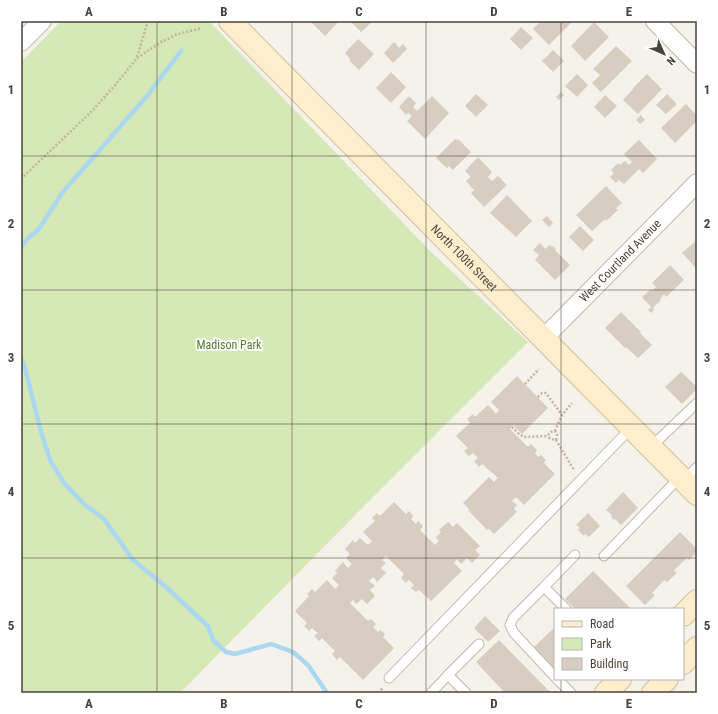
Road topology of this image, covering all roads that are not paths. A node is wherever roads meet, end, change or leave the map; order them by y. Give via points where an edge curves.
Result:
1 (42, 21) edge
2 (230, 21) edge
3 (655, 21) edge
4 (21, 42) edge
5 (697, 64) edge
6 (697, 183) edge
7 (543, 339) junction
8 (697, 403) edge
9 (631, 428) junction
10 (650, 447) junction
11 (690, 480) edge
12 (575, 555) dead end
13 (604, 556) dead end
14 (544, 586) junction
15 (697, 601) edge
16 (565, 608) edge
17 (684, 614) edge
18 (479, 644) dead end
19 (697, 648) edge
20 (684, 662) edge
21 (448, 675) junction
22 (554, 675) edge
23 (389, 678) dead end
24 (558, 680) edge
25 (619, 680) edge
26 (666, 680) edge
27 (431, 693) edge
28 (466, 693) edge
29 (571, 693) edge
30 (606, 693) edge
31 (653, 693) edge

1 - 4 street
2 - 7 street, North 100th Street
3 - 5 street
6 - 7 street, West Courtland Avenue
7 - 9 street, North 100th Street
8 - 10 lane
9 - 10 street, North 100th Street
9 - 23 lane
10 - 11 street, North 100th Street
11 - 13 lane
12 - 14 lane
14 - 16 lane
14 - 22 lane via 513,618 510,625 514,633
15 - 17 street
18 - 21 lane
19 - 20 street
21 - 27 lane
21 - 28 lane
24 - 29 lane
25 - 30 street
26 - 31 street

